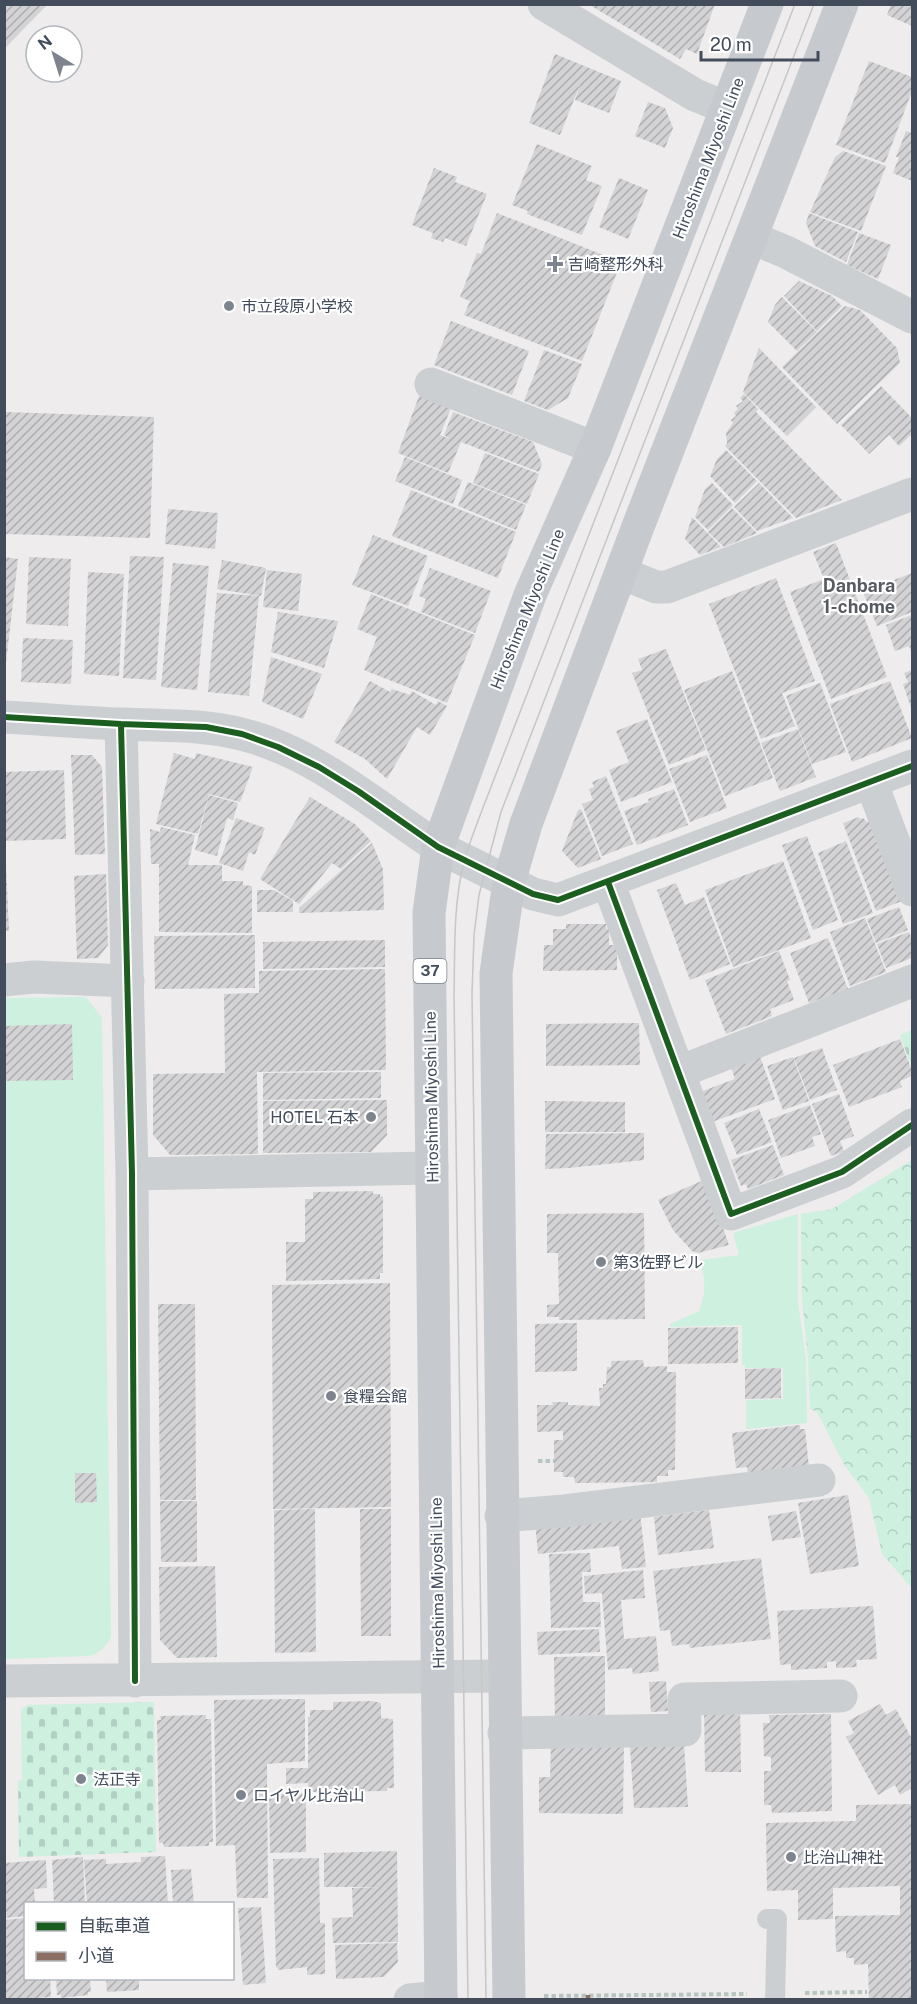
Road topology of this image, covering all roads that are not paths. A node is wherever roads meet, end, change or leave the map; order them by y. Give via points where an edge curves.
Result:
1 (544, 4) edge
2 (767, 4) edge
3 (843, 4) edge
4 (727, 108) junction
5 (752, 238) junction
6 (912, 317) edge
7 (431, 384) dead end
8 (595, 448) junction
9 (912, 494) edge
10 (621, 573) junction
11 (4, 717) edge
12 (121, 724) junction
13 (912, 766) edge
14 (871, 782) junction
15 (438, 847) junction
16 (509, 882) junction
17 (608, 882) junction
18 (912, 890) edge
19 (4, 980) edge
20 (128, 981) junction
21 (912, 981) edge
22 (680, 1072) junction
23 (912, 1125) edge
24 (432, 1168) junction
25 (132, 1174) junction
26 (819, 1480) dead end
27 (501, 1516) junction
28 (504, 1676) junction
29 (438, 1677) junction
30 (4, 1681) edge
31 (135, 1681) junction
32 (841, 1696) dead end
33 (504, 1732) junction
34 (767, 1919) dead end
35 (775, 1996) edge
36 (522, 1998) edge
37 (430, 1999) edge

1 - 4 street via 695,95
2 - 4 main road, Hiroshima Miyoshi Line / 37
3 - 5 main road
4 - 8 main road, Hiroshima Miyoshi Line / 37
5 - 6 street
5 - 10 main road
7 - 8 street
8 - 15 main road, Hiroshima Miyoshi Line / 37 via 530,595
9 - 10 street via 667,587 656,587
10 - 16 main road via 526,824
11 - 12 street
12 - 15 street via 206,727 278,747 358,791
12 - 20 street
13 - 14 street
14 - 17 street
14 - 18 street
15 - 16 street
15 - 24 main road, Hiroshima Miyoshi Line / 37 via 429,913
16 - 17 street via 558,900
16 - 27 main road via 496,973
17 - 22 street
19 - 20 street via 34,977
20 - 25 street
21 - 22 street
22 - 23 street via 731,1214 842,1172
24 - 25 street
24 - 29 main road, Hiroshima Miyoshi Line / 37
25 - 31 street
26 - 27 street
27 - 28 main road
28 - 29 street
28 - 33 main road
29 - 31 street
29 - 37 main road, Hiroshima Miyoshi Line / 37
30 - 31 street
32 - 33 street via 684,1699 685,1730
33 - 36 main road
34 - 35 lane via 777,1919

